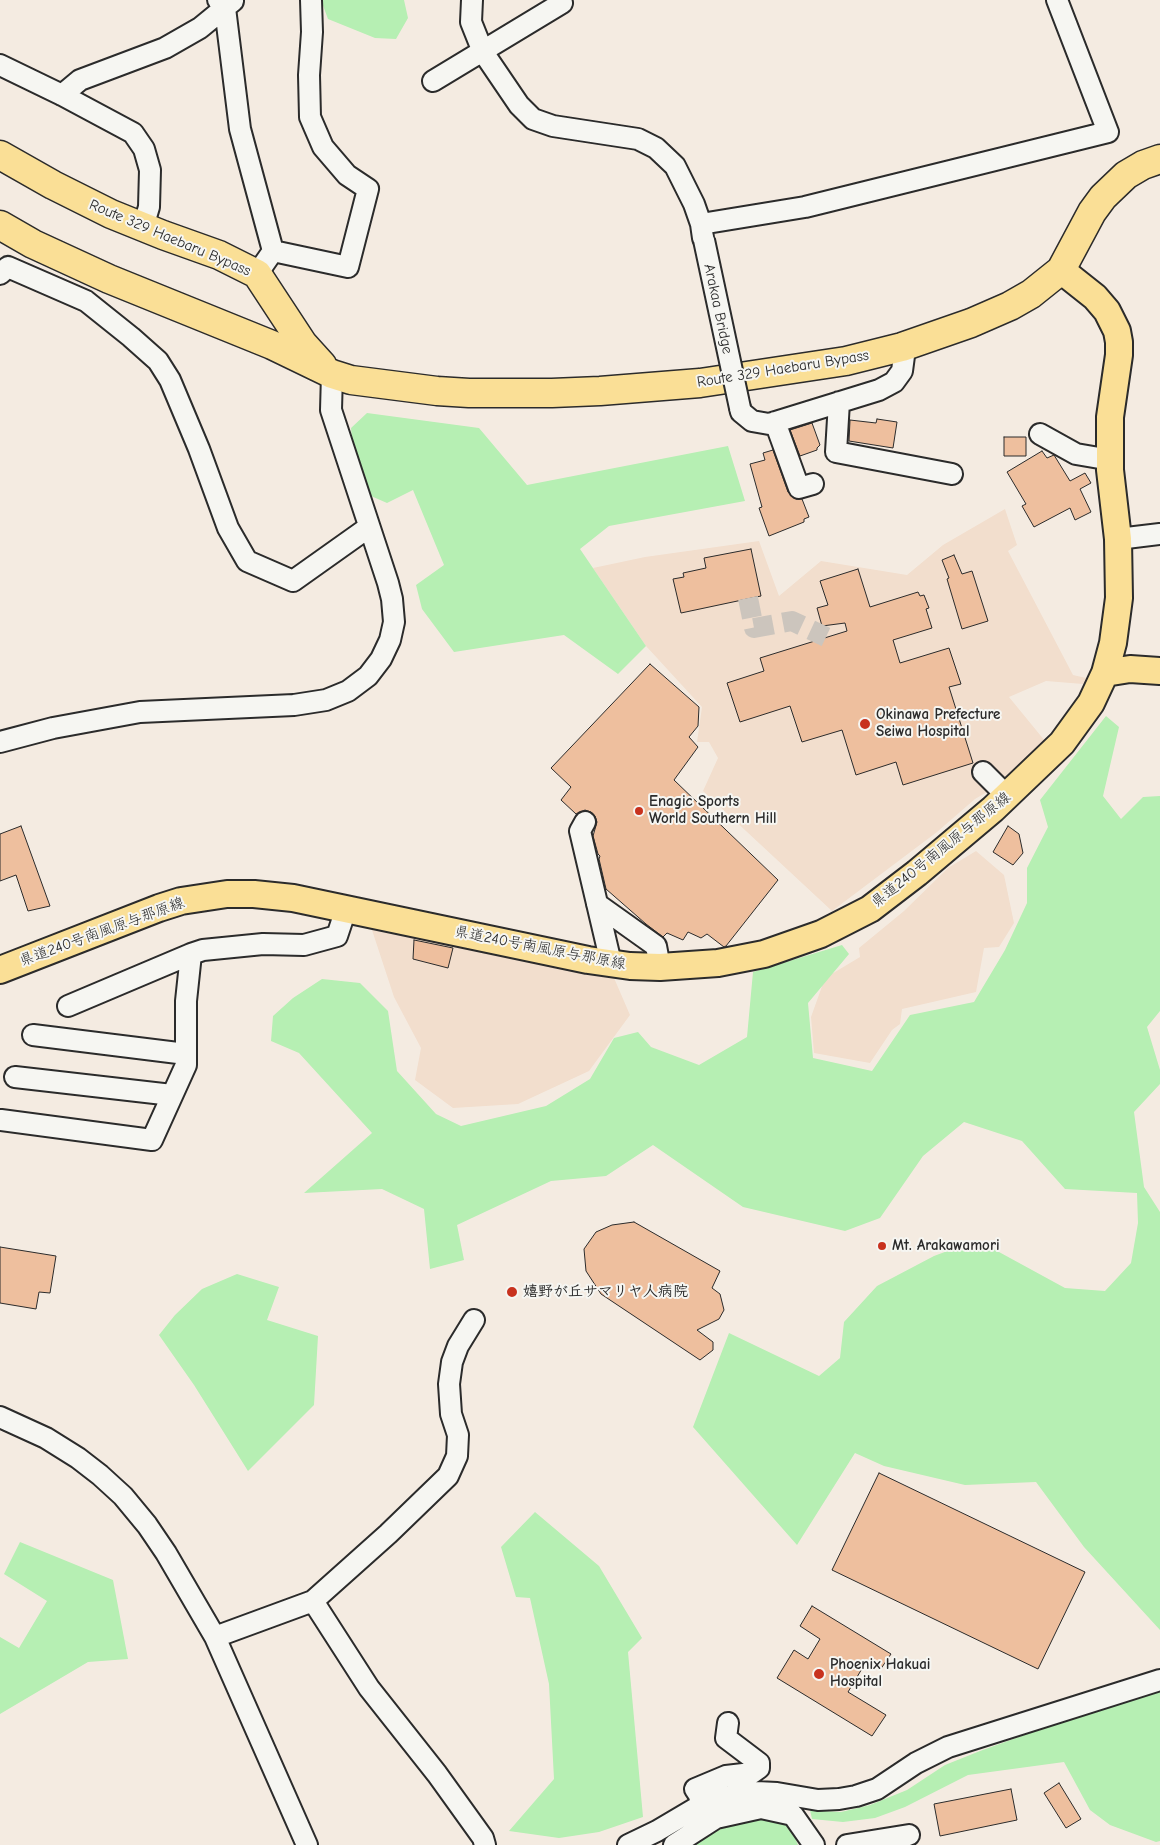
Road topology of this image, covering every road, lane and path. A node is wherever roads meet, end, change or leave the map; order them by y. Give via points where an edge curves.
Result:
1 (311, 0) edge
2 (472, 0) edge
3 (1057, 0) edge
4 (226, 3) edge
5 (562, 3) dead end
6 (483, 52) junction
7 (0, 65) edge
8 (432, 81) dead end
9 (62, 95) junction
10 (0, 155) edge
11 (1160, 159) edge
12 (0, 225) edge
13 (143, 227) junction
14 (703, 232) junction
15 (273, 251) junction
16 (1061, 270) junction
17 (0, 274) edge
18 (257, 274) junction
19 (902, 347) junction
20 (332, 374) junction
21 (840, 402) junction
22 (775, 422) junction
23 (1040, 434) dead end
24 (1110, 460) junction
25 (952, 474) dead end
26 (813, 484) dead end
27 (369, 527) junction
28 (1160, 534) edge
29 (1118, 539) junction
30 (1160, 671) edge
31 (1105, 673) junction
32 (0, 742) edge
33 (983, 772) dead end
34 (1007, 796) junction
35 (585, 822) dead end
36 (597, 904) junction
37 (346, 909) junction
38 (191, 954) junction
39 (611, 963) junction
40 (660, 967) junction
41 (0, 970) edge
42 (68, 1006) dead end
43 (33, 1034) dead end
44 (186, 1054) junction
45 (15, 1077) dead end
46 (172, 1095) junction
47 (1, 1120) edge
48 (474, 1320) dead end
49 (0, 1417) edge
50 (313, 1601) junction
51 (215, 1637) junction
52 (1160, 1680) edge
53 (728, 1723) dead end
54 (701, 1805) junction
55 (909, 1835) dead end
56 (307, 1845) edge
57 (485, 1845) edge
58 (628, 1845) edge
59 (674, 1845) edge
60 (814, 1845) edge
61 (847, 1845) edge

1 - 15 street via 310,117 323,147 347,175 368,189 348,267
2 - 6 street, Arakaa Bridge via 471,22
3 - 14 street via 1108,132
4 - 9 street via 200,28 165,48 80,80
4 - 15 street via 240,129
5 - 6 street
6 - 8 street
6 - 14 street, Arakaa Bridge via 519,105 533,119 553,126 638,139 656,148 675,166
7 - 9 street
9 - 13 street via 133,133 144,149 150,170 149,207
10 - 13 highway, Route 329 Haebaru Bypass via 81,200
11 - 16 highway, Route 329 Haebaru Bypass via 1126,175 1103,197
12 - 20 highway, Route 329 Haebaru Bypass via 109,279 272,345
13 - 18 highway, Route 329 Haebaru Bypass via 219,255
14 - 22 street, Arakaa Bridge, bridge via 741,412 752,421
15 - 18 street
16 - 19 highway, Route 329 Haebaru Bypass via 1010,306
16 - 24 main road, 県道240号南風原与那原線 via 1095,298 1118,331 1119,355 1110,418
17 - 27 street via 8,267 86,301 158,361 170,380 200,449 228,528 247,562 293,581
18 - 20 highway, Route 329 Haebaru Bypass via 303,344
19 - 20 highway, Route 329 Haebaru Bypass via 846,362 778,373 700,383 590,391 437,391 351,380
19 - 21 street via 902,371 894,382
20 - 27 street via 331,410
21 - 22 street
21 - 25 street via 836,452
22 - 26 street via 799,488
23 - 24 street via 1076,454
24 - 29 main road, 県道240号南風原与那原線
27 - 32 street via 388,583 394,622 381,658 368,676 348,691 326,700 294,705 140,712 53,728
28 - 29 street
29 - 31 main road, 県道240号南風原与那原線 via 1119,598 1114,643
30 - 31 main road via 1130,669
31 - 34 main road, 県道240号南風原与那原線 via 1091,703 1068,736
33 - 34 street
34 - 40 main road, 県道240号南風原与那原線 via 917,873 847,922 764,954 718,963
35 - 36 street via 580,831
36 - 39 street
36 - 40 street via 656,946
37 - 38 street via 338,936 304,945 263,944
37 - 39 main road, 県道240号南風原与那原線
37 - 41 main road, 県道240号南風原与那原線 via 254,894 205,896 159,908
38 - 42 street
38 - 44 street via 186,1001
39 - 40 main road, 県道240号南風原与那原線
43 - 44 street
44 - 46 street via 186,1064
45 - 46 street
46 - 47 street via 152,1140
48 - 50 street via 452,1362 449,1384 451,1414 458,1435 457,1456 448,1476
49 - 51 street via 46,1438 78,1458 123,1496 166,1553
50 - 51 street
50 - 57 street via 369,1688 437,1774
51 - 56 street
52 - 54 street via 948,1747 916,1763 877,1789 856,1796 818,1800 756,1792 734,1794
53 - 54 street via 726,1738 759,1763 759,1768 752,1773 726,1776 694,1789
54 - 58 street
55 - 61 street
59 - 60 street via 716,1818 761,1808 793,1815

